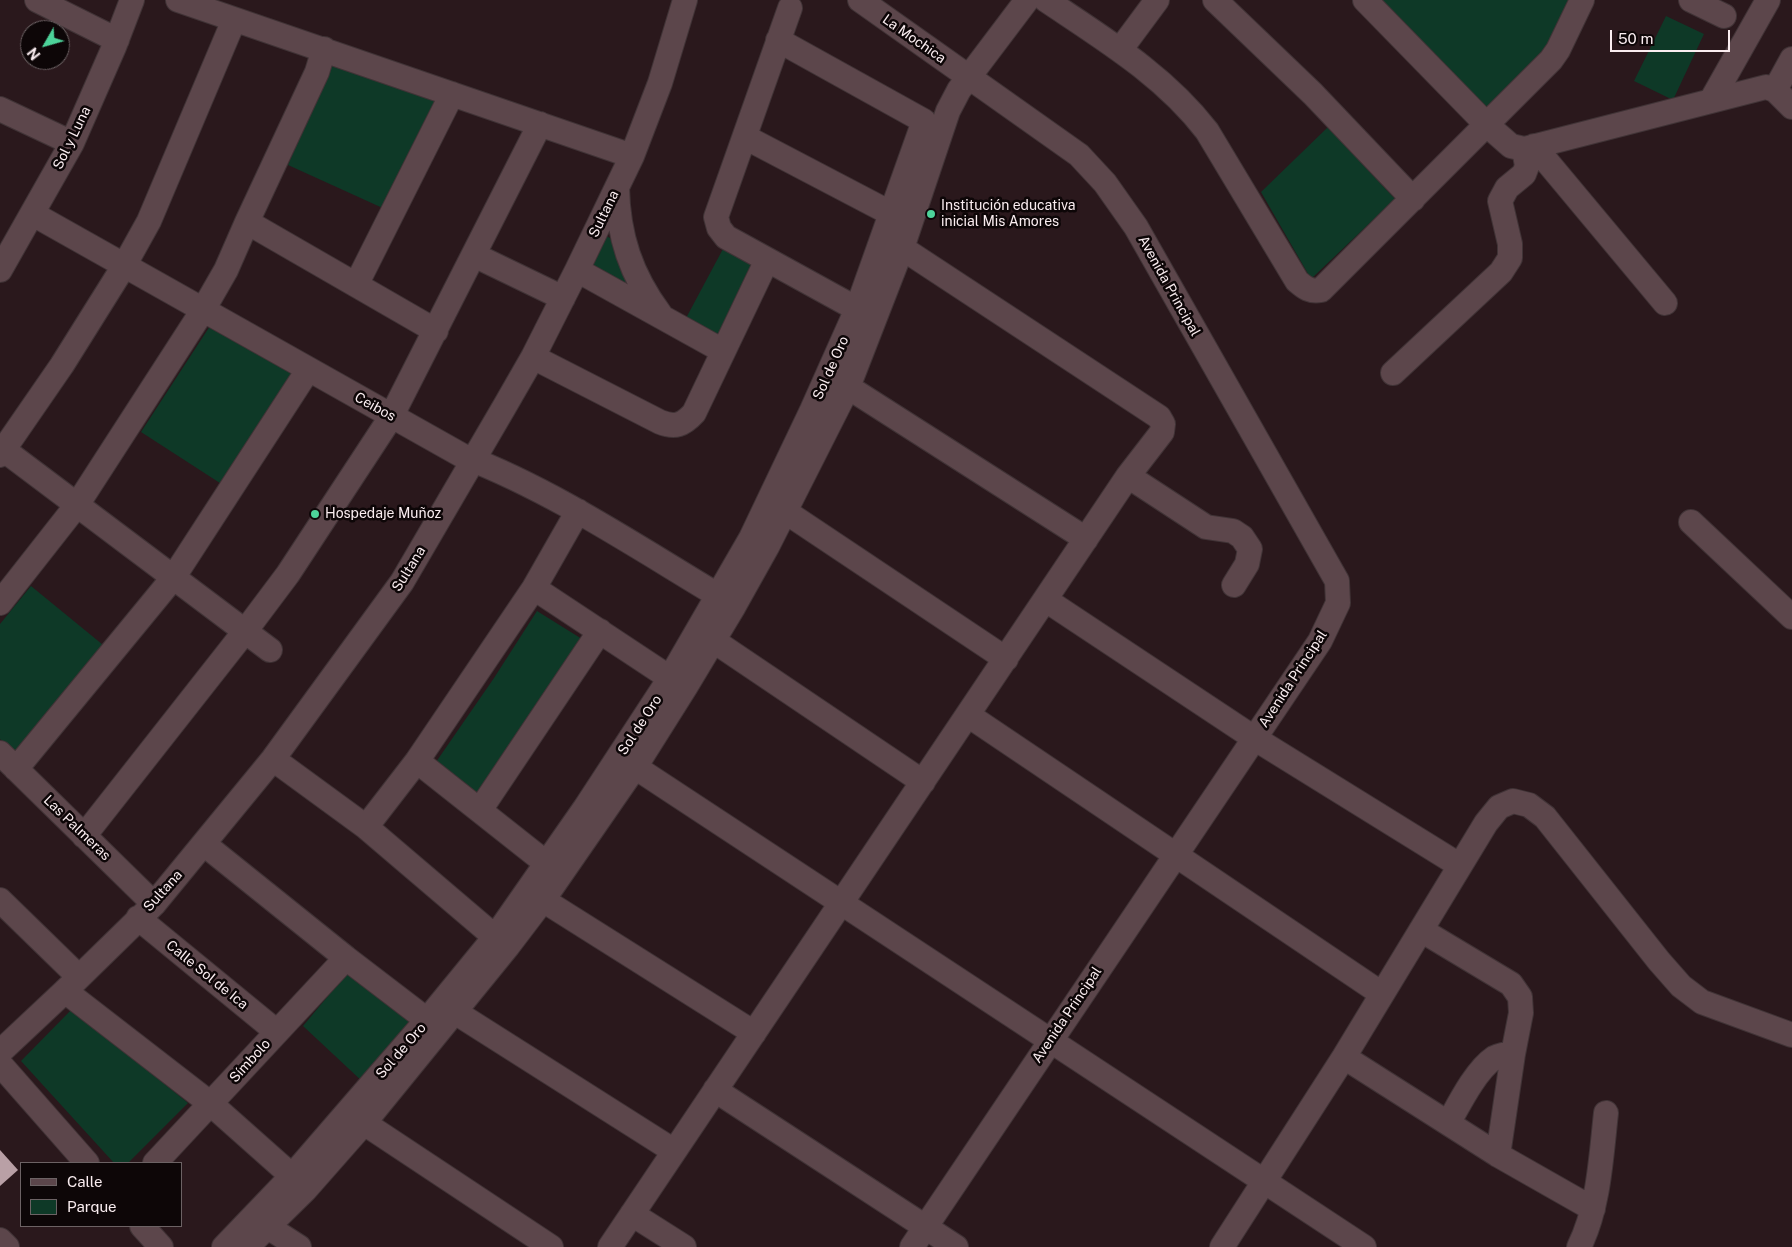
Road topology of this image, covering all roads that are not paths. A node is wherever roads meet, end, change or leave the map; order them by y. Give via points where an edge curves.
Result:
1 (37, 0) edge
2 (132, 0) edge
3 (178, 0) edge
4 (685, 0) edge
5 (860, 0) edge
6 (1027, 0) edge
7 (1046, 0) edge
8 (1157, 0) edge
9 (1215, 0) edge
10 (1365, 0) edge
11 (1582, 0) edge
12 (1691, 0) edge
13 (1768, 0) edge
14 (790, 8) dead end
15 (1724, 16) dead end
16 (234, 20) junction
17 (117, 40) junction
18 (778, 40) junction
19 (324, 49) junction
20 (1120, 50) junction
21 (1792, 59) edge
22 (969, 77) junction
23 (1775, 90) junction
24 (452, 94) junction
25 (1711, 101) junction
26 (1792, 107) edge
27 (0, 108) edge
28 (540, 124) junction
29 (1487, 125) junction
30 (745, 137) junction
31 (72, 143) junction
32 (1529, 148) junction
33 (632, 156) junction
34 (617, 186) junction
35 (1413, 199) junction
36 (33, 214) junction
37 (892, 214) junction
38 (246, 222) junction
39 (902, 248) junction
40 (474, 255) junction
41 (767, 260) junction
42 (124, 266) junction
43 (0, 270) edge
44 (577, 270) junction
45 (356, 285) junction
46 (563, 298) junction
47 (1665, 303) dead end
48 (203, 310) junction
49 (857, 310) junction
50 (662, 318) junction
51 (436, 331) junction
52 (723, 351) junction
53 (533, 357) junction
54 (308, 370) junction
55 (1393, 373) dead end
56 (848, 387) junction
57 (391, 417) junction
58 (2, 453) edge
59 (473, 460) junction
60 (1128, 476) junction
61 (77, 505) junction
62 (578, 512) junction
63 (786, 512) junction
64 (1691, 522) dead end
65 (1086, 539) junction
66 (173, 578) junction
67 (1234, 585) dead end
68 (534, 588) junction
69 (718, 596) junction
70 (1046, 600) junction
71 (0, 603) edge
72 (1792, 617) edge
73 (246, 630) junction
74 (600, 631) junction
75 (714, 640) junction
76 (270, 650) dead end
77 (1006, 659) junction
78 (670, 678) junction
79 (968, 714) junction
80 (1254, 738) junction
81 (273, 759) junction
82 (8, 761) edge
83 (417, 761) junction
84 (635, 767) junction
85 (923, 782) junction
86 (480, 810) junction
87 (366, 827) junction
88 (84, 836) junction
89 (204, 844) junction
90 (1176, 854) junction
91 (546, 863) junction
92 (1459, 865) junction
93 (543, 900) junction
94 (841, 903) junction
95 (1, 904) edge
96 (146, 911) junction
97 (1421, 930) junction
98 (495, 937) junction
99 (346, 958) junction
100 (72, 984) junction
101 (1382, 994) junction
102 (455, 1012) junction
103 (427, 1020) junction
104 (277, 1032) junction
105 (754, 1032) junction
106 (1792, 1034) edge
107 (1050, 1040) junction
108 (0, 1052) edge
109 (1513, 1054) junction
110 (1344, 1057) junction
111 (4, 1069) edge
112 (715, 1090) junction
113 (211, 1104) junction
114 (1606, 1113) dead end
115 (1448, 1122) junction
116 (364, 1123) junction
117 (674, 1151) junction
118 (1498, 1154) junction
119 (86, 1162) edge
120 (156, 1162) edge
121 (292, 1176) junction
122 (1265, 1182) junction
123 (1593, 1209) junction
124 (632, 1214) junction
125 (925, 1226) junction
126 (143, 1227) edge
127 (268, 1227) junction
128 (0, 1240) edge
129 (7, 1247) edge
130 (161, 1247) edge
131 (224, 1247) edge
132 (247, 1247) edge
133 (299, 1247) edge
134 (551, 1247) edge
135 (610, 1247) edge
136 (684, 1247) edge
137 (912, 1247) edge
138 (956, 1247) edge
139 (1222, 1247) edge
140 (1364, 1247) edge
141 (1579, 1247) edge

1 - 17 street
2 - 17 street, Sol y Luna
3 - 16 street
4 - 33 street, Sultana via 660,83
5 - 22 street, La Mochica
6 - 22 street
7 - 20 street
8 - 20 street
9 - 35 street via 1313,94
10 - 29 street
11 - 29 street via 1552,60
12 - 15 street
13 - 25 street
14 - 18 street
16 - 19 street
16 - 42 street via 149,221
17 - 31 street, Sol y Luna
18 - 30 street
18 - 37 street, Sol de Oro via 924,121
19 - 24 street
19 - 38 street via 317,72
20 - 35 street via 1157,78 1202,124 1297,281 1305,288 1313,292 1320,290
21 - 23 street
22 - 39 street via 948,111
22 - 80 street, Avenida Principal via 1079,155 1105,183 1136,227 1337,581 1338,603 1320,641
23 - 25 street via 1766,88
23 - 26 street
24 - 28 street
24 - 45 street
25 - 32 street
27 - 31 street
28 - 33 street
28 - 40 street
29 - 32 street via 1511,146
29 - 35 street
30 - 37 street
30 - 41 street via 716,217 726,237
31 - 36 street, Sol y Luna
32 - 47 street
32 - 55 street via 1524,174 1507,188 1500,201 1510,258 1501,272
33 - 34 street, Sultana
34 - 44 street, Sultana
34 - 50 street via 617,209 629,258 644,293
36 - 42 street, Ceibos
36 - 43 street, Sol y Luna
37 - 49 street, Sol de Oro
38 - 45 street
38 - 48 street via 226,270
39 - 56 street
39 - 60 street via 1159,417 1163,424 1162,432
40 - 46 street
40 - 51 street
41 - 49 street
41 - 52 street
42 - 48 street, Ceibos
42 - 58 street
44 - 46 street, Sultana
44 - 50 street
45 - 51 street
46 - 53 street, Sultana
48 - 54 street, Ceibos
48 - 61 street
49 - 69 street, Sol de Oro via 773,493
50 - 52 street
51 - 57 street
52 - 53 street via 694,413 678,426 660,422
53 - 59 street, Sultana
54 - 57 street, Ceibos
54 - 66 street
56 - 63 street
56 - 65 street
57 - 59 street, Ceibos
57 - 73 street via 288,574
58 - 61 street
59 - 62 street, Ceibos
59 - 81 street, Sultana via 397,589
60 - 65 street
60 - 67 street via 1206,527 1233,531 1242,537 1250,549 1247,564
61 - 66 street
61 - 71 street
62 - 68 street
62 - 69 street, Ceibos
63 - 75 street
63 - 77 street
64 - 72 street
65 - 70 street
66 - 73 street
66 - 82 street
68 - 74 street
68 - 83 street
69 - 78 street, Sol de Oro
70 - 77 street
70 - 80 street
73 - 76 street
73 - 88 street
74 - 78 street
74 - 86 street
75 - 84 street
75 - 85 street
77 - 79 street
78 - 91 street, Sol de Oro
79 - 85 street
79 - 90 street
80 - 90 street, Avenida Principal
80 - 92 street
81 - 87 street
81 - 89 street, Sultana
82 - 88 street, Las Palmeras
83 - 86 street
83 - 87 street
84 - 93 street
84 - 94 street
85 - 94 street
86 - 91 street
87 - 98 street
88 - 96 street, Las Palmeras
89 - 96 street, Sultana
89 - 99 street
90 - 101 street
90 - 107 street, Avenida Principal
91 - 98 street, Sol de Oro
92 - 97 street
92 - 106 street via 1499,807 1513,800 1529,805 1545,816 1681,986 1702,1002
93 - 102 street
93 - 105 street
94 - 105 street
94 - 107 street
95 - 100 street
96 - 100 street, Sultana
96 - 104 street, Calle Sol de Ica
97 - 101 street
97 - 109 street via 1511,984 1520,997 1521,1013
98 - 103 street, Sol de Oro
99 - 103 street
99 - 104 street, Símbolo
100 - 108 street, Sultana
100 - 113 street
101 - 110 street
102 - 116 street
102 - 117 street
103 - 121 street, Sol de Oro
104 - 113 street, Símbolo
105 - 112 street
107 - 122 street
107 - 125 street, Avenida Principal
109 - 115 street via 1502,1055 1487,1065
109 - 118 street
110 - 115 street
110 - 122 street
111 - 119 street
112 - 117 street
112 - 125 street
113 - 120 street, Símbolo
113 - 121 street
114 - 123 street
115 - 118 street
116 - 127 street
116 - 134 street
117 - 124 street
118 - 123 street
121 - 131 street, Sol de Oro
122 - 139 street
122 - 140 street
123 - 141 street
124 - 135 street
124 - 136 street
125 - 137 street, Avenida Principal
125 - 138 street
126 - 130 street
127 - 132 street
127 - 133 street
128 - 129 street

